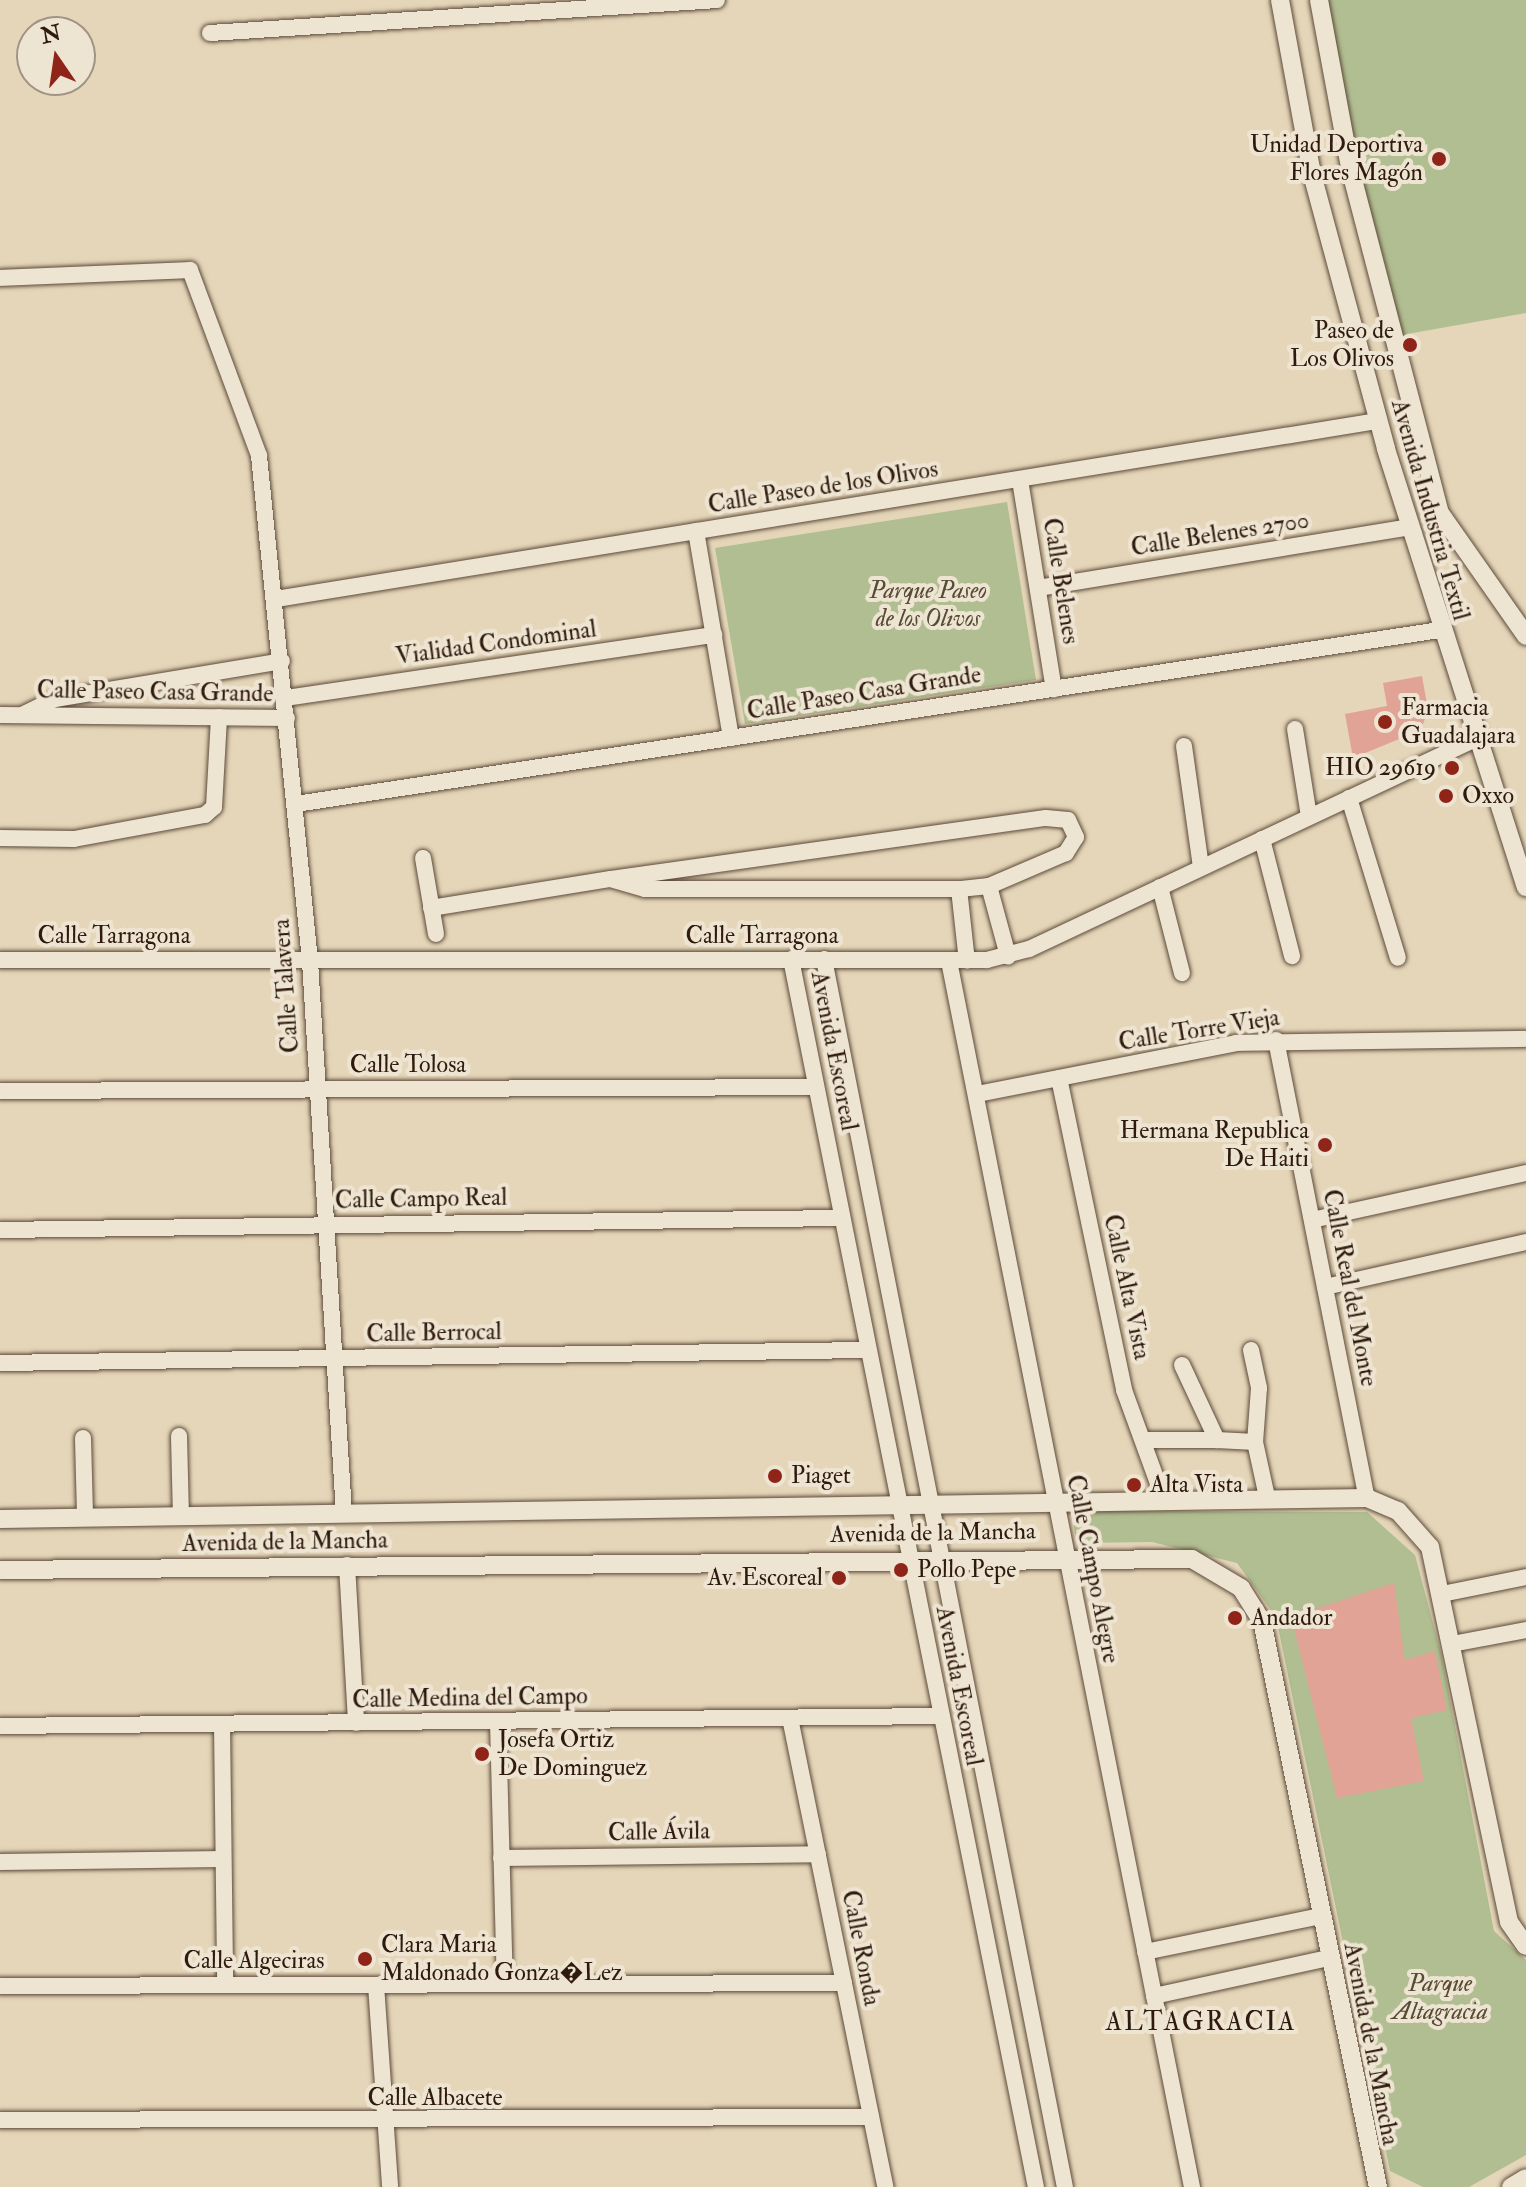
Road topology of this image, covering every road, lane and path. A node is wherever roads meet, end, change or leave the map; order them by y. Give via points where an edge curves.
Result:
1 (717, 0) edge
2 (1280, 0) edge
3 (1319, 0) edge
4 (481, 8) edge
5 (210, 33) dead end
6 (0, 278) edge
7 (1378, 421) junction
8 (1421, 448) junction
9 (1386, 449) junction
10 (1020, 480) junction
11 (1409, 527) junction
12 (696, 531) junction
13 (1038, 588) junction
14 (276, 599) junction
15 (1440, 630) junction
16 (714, 635) junction
17 (1526, 636) edge
18 (282, 661) junction
19 (1054, 689) junction
20 (286, 698) junction
21 (22, 714) junction
22 (0, 715) edge
23 (219, 717) junction
24 (287, 718) junction
25 (1295, 729) dead end
26 (731, 738) junction
27 (1475, 739) junction
28 (1184, 746) dead end
29 (1349, 798) junction
30 (296, 804) junction
31 (1309, 816) junction
32 (0, 838) edge
33 (1262, 839) junction
34 (423, 858) dead end
35 (732, 862) junction
36 (1201, 867) junction
37 (611, 879) junction
38 (989, 886) junction
39 (1160, 887) junction
40 (1526, 887) edge
41 (734, 889) junction
42 (959, 889) junction
43 (431, 908) junction
44 (436, 934) dead end
45 (1008, 956) junction
46 (1292, 956) dead end
47 (1398, 958) dead end
48 (791, 959) junction
49 (824, 959) junction
50 (0, 960) edge
51 (310, 961) junction
52 (949, 961) junction
53 (967, 961) junction
54 (1182, 973) dead end
55 (1526, 1039) edge
56 (1276, 1040) junction
57 (1059, 1078) junction
58 (816, 1087) junction
59 (317, 1089) junction
60 (0, 1091) edge
61 (977, 1094) junction
62 (1526, 1173) edge
63 (842, 1218) junction
64 (1312, 1220) junction
65 (326, 1225) junction
66 (0, 1230) edge
67 (1526, 1242) edge
68 (1325, 1287) junction
69 (868, 1350) junction
70 (1251, 1350) dead end
71 (334, 1358) junction
72 (0, 1363) edge
73 (1182, 1365) dead end
74 (179, 1436) dead end
75 (83, 1438) dead end
76 (1148, 1440) junction
77 (1217, 1440) junction
78 (1255, 1442) junction
79 (1267, 1497) junction
80 (1367, 1498) junction
81 (1164, 1500) junction
82 (1055, 1501) junction
83 (931, 1503) junction
84 (898, 1504) junction
85 (344, 1513) junction
86 (181, 1516) junction
87 (85, 1517) junction
88 (0, 1519) edge
89 (1066, 1555) junction
90 (942, 1557) junction
91 (909, 1558) junction
92 (347, 1565) junction
93 (0, 1570) edge
94 (1526, 1577) edge
95 (1442, 1594) junction
96 (1526, 1630) edge
97 (1452, 1644) junction
98 (941, 1716) junction
99 (790, 1718) junction
100 (498, 1722) junction
101 (356, 1723) junction
102 (222, 1724) junction
103 (0, 1726) edge
104 (818, 1854) junction
105 (501, 1858) junction
106 (223, 1859) junction
107 (0, 1862) edge
108 (1321, 1916) junction
109 (1526, 1946) edge
110 (1145, 1952) junction
111 (1329, 1958) junction
112 (844, 1983) junction
113 (505, 1984) junction
114 (225, 1985) junction
115 (376, 1985) junction
116 (0, 1986) edge
117 (1154, 1996) junction
118 (871, 2117) junction
119 (0, 2120) edge
120 (386, 2123) junction
121 (1526, 2178) edge
122 (390, 2187) edge
123 (885, 2187) edge
124 (1036, 2187) edge
125 (1065, 2187) edge
126 (1192, 2187) edge
127 (1378, 2187) edge
128 (1511, 2187) edge

1 - 4 street
2 - 7 street, Avenida Industria Textil via 1312,174
3 - 8 street, Avenida Industria Textil via 1350,168
4 - 5 street
6 - 14 street, Calle Talavera via 190,270 259,456
7 - 9 street, Avenida Industria Textil
7 - 10 street, Calle Paseo de los Olivos
8 - 9 street
8 - 17 street, Avenida Industria Textil via 1448,528
9 - 11 street, Avenida Industria Textil
10 - 12 street, Calle Paseo de los Olivos
10 - 13 street, Calle Belenes
11 - 13 street, Calle Belenes 2700
11 - 15 street, Avenida Industria Textil
12 - 14 street, Calle Paseo de los Olivos
12 - 16 street
13 - 19 street, Calle Belenes
14 - 18 street, Calle Talavera
15 - 19 street, Calle Paseo Casa Grande
15 - 27 street, Avenida Industria Textil
16 - 20 street, Vialidad Condominal
16 - 26 street
18 - 20 street, Calle Talavera
18 - 21 street, Calle Paseo Casa Grande via 55,699
19 - 26 street, Calle Paseo Casa Grande
20 - 24 street, Calle Talavera
21 - 22 street, Calle Paseo Casa Grande
21 - 23 street, Calle Paseo Casa Grande
23 - 24 street, Calle Paseo Casa Grande
23 - 32 street via 214,807 205,815 74,839
24 - 30 street, Calle Talavera
25 - 31 street
26 - 30 street, Calle Paseo Casa Grande
27 - 29 street, Calle Tarragona
27 - 40 street, Avenida Industria Textil
28 - 36 street
29 - 31 street, Calle Tarragona
29 - 47 street
30 - 51 street, Calle Talavera
31 - 33 street, Calle Tarragona
33 - 36 street, Calle Tarragona
33 - 46 street
34 - 43 street
35 - 37 street
35 - 38 street via 1046,818 1072,825 1074,843 1066,853
35 - 41 street
36 - 39 street, Calle Tarragona
37 - 41 street via 645,889
37 - 43 street
38 - 42 street
38 - 45 street
39 - 45 street, Calle Tarragona
39 - 54 street
41 - 42 street
42 - 53 street
43 - 44 street
45 - 53 street, Calle Tarragona
48 - 49 street, Calle Tarragona
48 - 51 street, Calle Tarragona
48 - 58 street, Avenida Escoreal
49 - 52 street, Calle Tarragona
49 - 83 street, Avenida Escoreal
50 - 51 street, Calle Tarragona
51 - 59 street, Calle Talavera
52 - 53 street, Calle Tarragona
52 - 61 street, Calle Campo Alegre
55 - 56 street, Calle Torre Vieja
56 - 57 street, Calle Torre Vieja
56 - 64 street, Calle Real del Monte
57 - 61 street, Calle Torre Vieja
57 - 76 street, Calle Alta Vista via 1124,1390
58 - 59 street, Calle Tolosa
58 - 63 street, Avenida Escoreal
59 - 60 street, Calle Tolosa
59 - 65 street, Calle Talavera
61 - 82 street, Calle Campo Alegre
62 - 64 street
63 - 65 street, Calle Campo Real
63 - 69 street, Avenida Escoreal
64 - 68 street, Calle Real del Monte
65 - 66 street, Calle Campo Real
65 - 71 street, Calle Talavera
67 - 68 street
68 - 80 street, Calle Real del Monte
69 - 71 street, Calle Berrocal
69 - 84 street, Avenida Escoreal
70 - 78 street via 1259,1388
71 - 72 street, Calle Berrocal
71 - 85 street, Calle Talavera
73 - 77 street
74 - 86 street
75 - 87 street
76 - 77 street
76 - 81 street, Calle Alta Vista
77 - 78 street
78 - 79 street
79 - 80 street, Avenida de la Mancha
79 - 81 street, Avenida de la Mancha
80 - 95 street, Avenida de la Mancha via 1398,1511 1423,1533
81 - 82 street, Avenida de la Mancha
82 - 83 street, Avenida de la Mancha
82 - 89 street, Calle Campo Alegre
83 - 84 street, Avenida de la Mancha
83 - 90 street, Avenida Escoreal
84 - 85 street, Avenida de la Mancha
84 - 91 street, Avenida Escoreal
85 - 86 street, Avenida de la Mancha
86 - 87 street, Avenida de la Mancha
87 - 88 street, Avenida de la Mancha
89 - 90 street, Avenida de la Mancha
89 - 108 street, Avenida de la Mancha via 1192,1559 1255,1603
89 - 110 street, Calle Campo Alegre
90 - 91 street, Avenida de la Mancha
90 - 125 street, Avenida Escoreal
91 - 92 street, Avenida de la Mancha
91 - 98 street, Avenida Escoreal
92 - 93 street, Avenida de la Mancha
92 - 101 street
94 - 95 street
95 - 97 street, Avenida de la Mancha
96 - 97 street
97 - 109 street, Avenida de la Mancha via 1509,1922
98 - 99 street, Calle Medina del Campo
98 - 124 street, Avenida Escoreal
99 - 100 street, Calle Medina del Campo
99 - 104 street, Calle Ronda
100 - 101 street, Calle Medina del Campo
100 - 105 street
101 - 102 street, Calle Medina del Campo
102 - 103 street, Calle Medina del Campo
102 - 106 street
104 - 105 street, Calle Ávila
104 - 112 street, Calle Ronda
105 - 113 street
106 - 107 street
106 - 114 street
108 - 110 street
108 - 111 street, Avenida de la Mancha
110 - 117 street, Calle Campo Alegre
111 - 117 street
111 - 127 street, Avenida de la Mancha
112 - 113 street, Calle Algeciras
112 - 118 street, Calle Ronda
113 - 115 street, Calle Algeciras
114 - 115 street, Calle Algeciras
114 - 116 street, Calle Algeciras
115 - 120 street
117 - 126 street, Calle Campo Alegre
118 - 120 street, Calle Albacete
118 - 123 street, Calle Ronda
119 - 120 street, Calle Albacete
120 - 122 street
121 - 128 street

